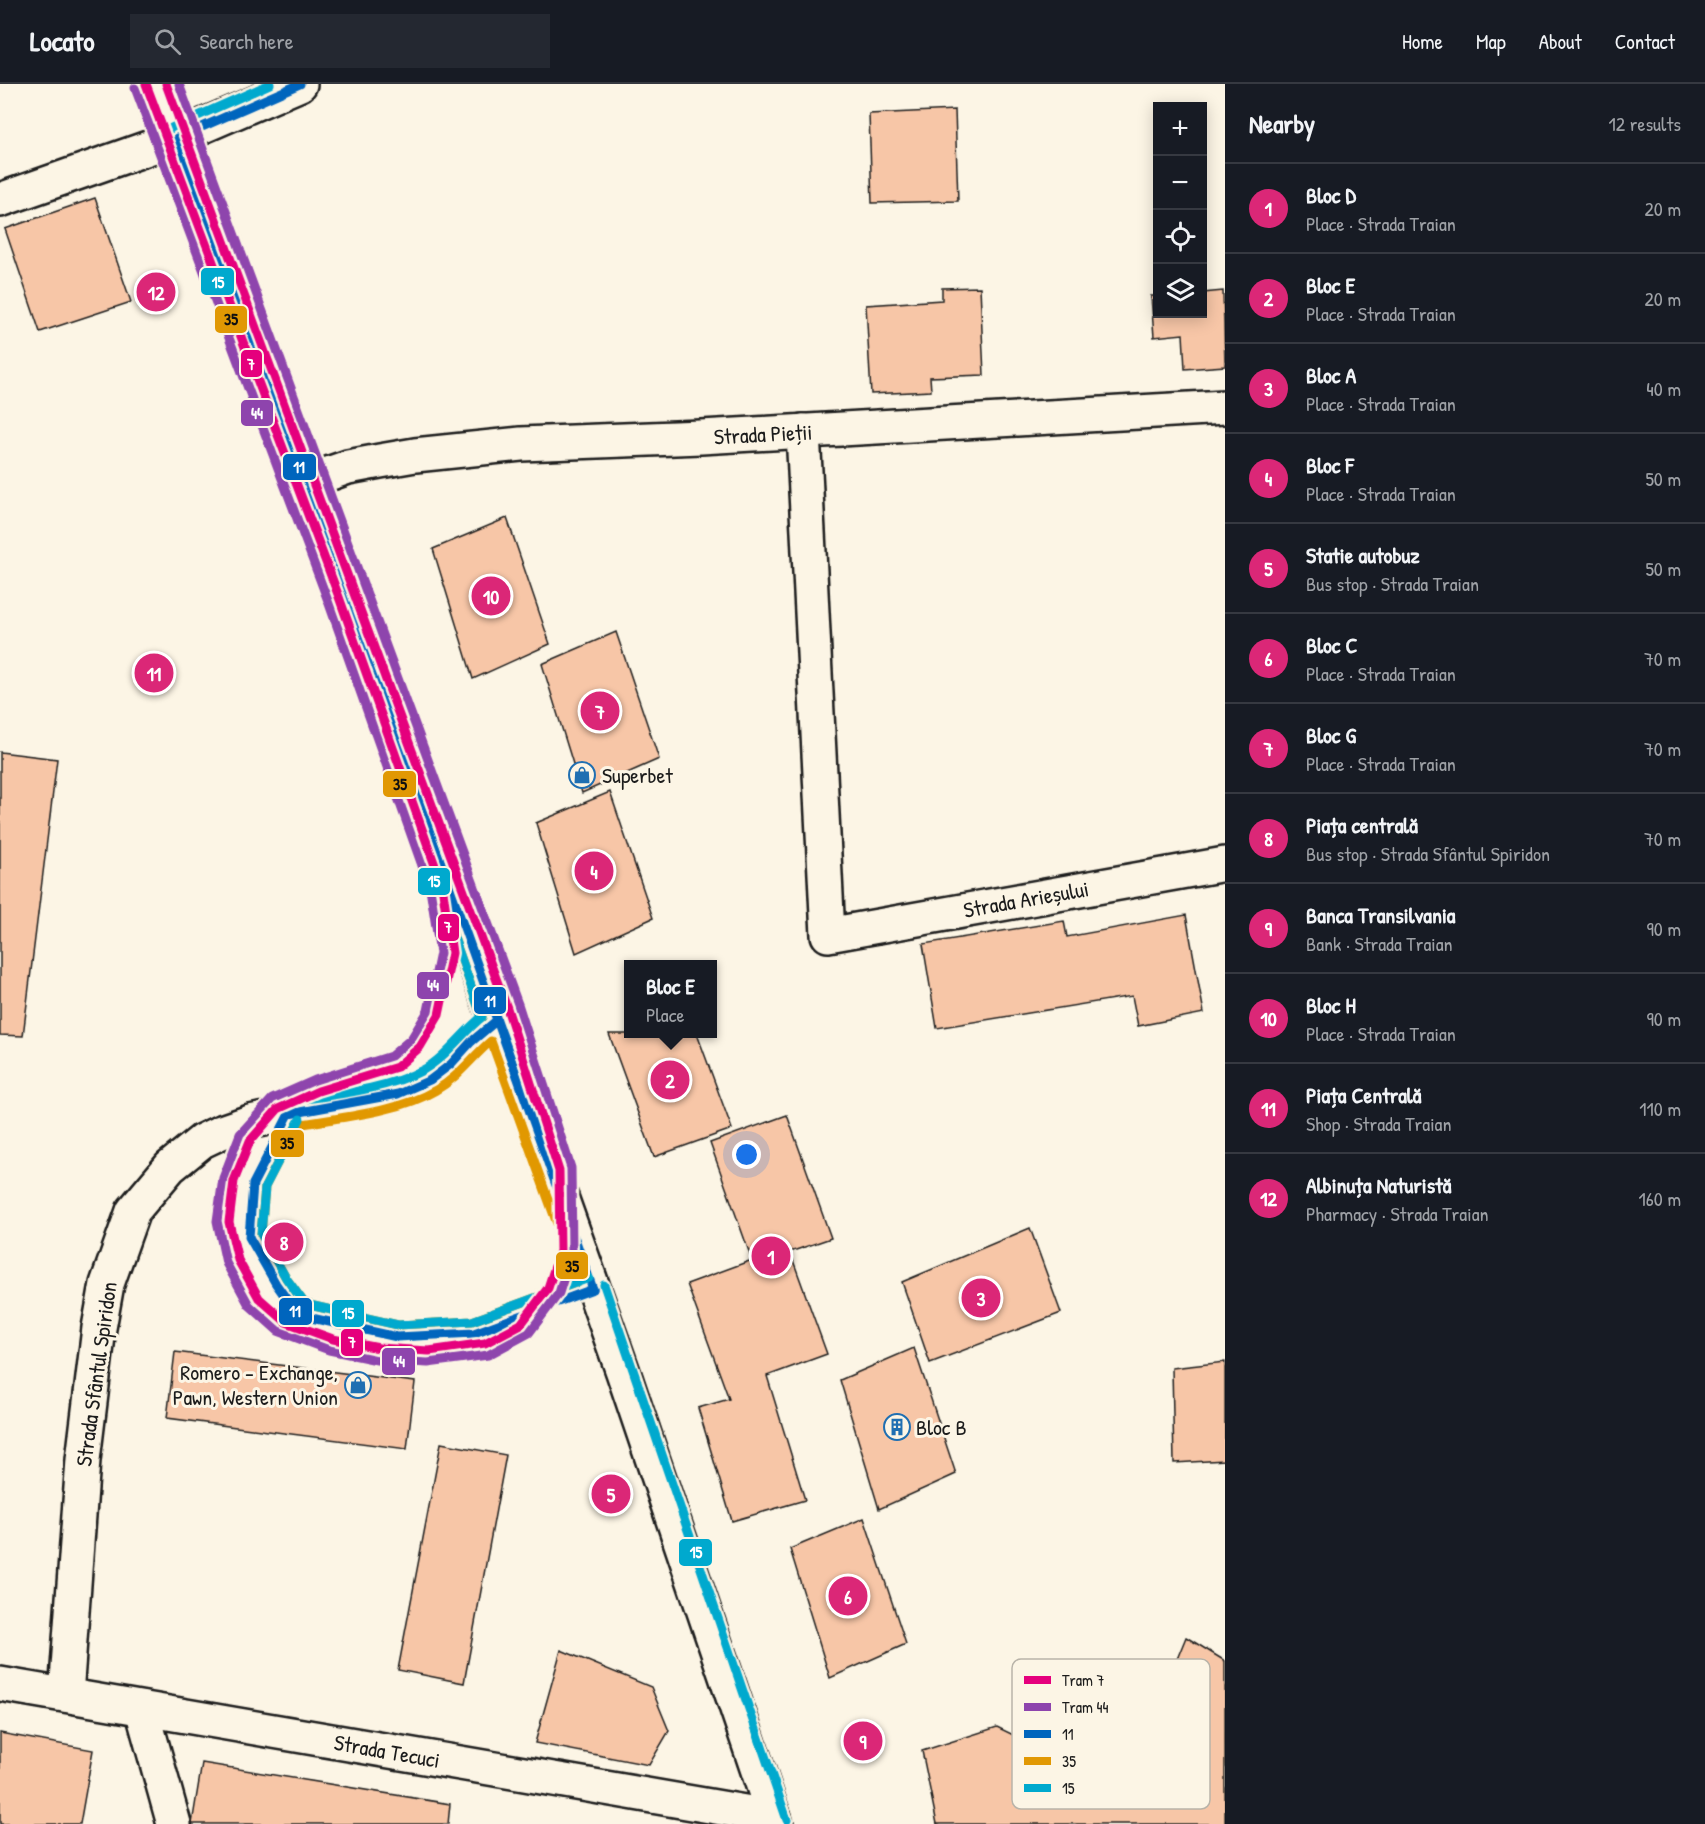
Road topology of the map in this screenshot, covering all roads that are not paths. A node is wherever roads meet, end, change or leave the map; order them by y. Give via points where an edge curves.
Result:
1 (155, 84) edge
2 (300, 84) edge
3 (177, 138) junction
4 (0, 200) edge
5 (1225, 407) edge
6 (803, 431) junction
7 (305, 482) junction
8 (1225, 864) edge
9 (289, 1114) dead end
10 (0, 1684) edge
11 (66, 1695) junction
12 (142, 1709) junction
13 (775, 1821) edge
14 (174, 1824) edge

1 - 3 street
2 - 3 street
3 - 4 street
3 - 7 street
5 - 6 street, Strada Pieții
6 - 7 street, Strada Pieții via 521,444 380,461
6 - 8 street, Strada Arieșului via 828,935
7 - 13 street via 623,1372
9 - 11 street, Strada Sfântul Spiridon via 250,1122 202,1141 170,1167 133,1210 107,1284 99,1328 83,1460
10 - 11 street, Strada Tecuci
11 - 12 street, Strada Tecuci
12 - 13 street, Strada Tecuci
12 - 14 street

